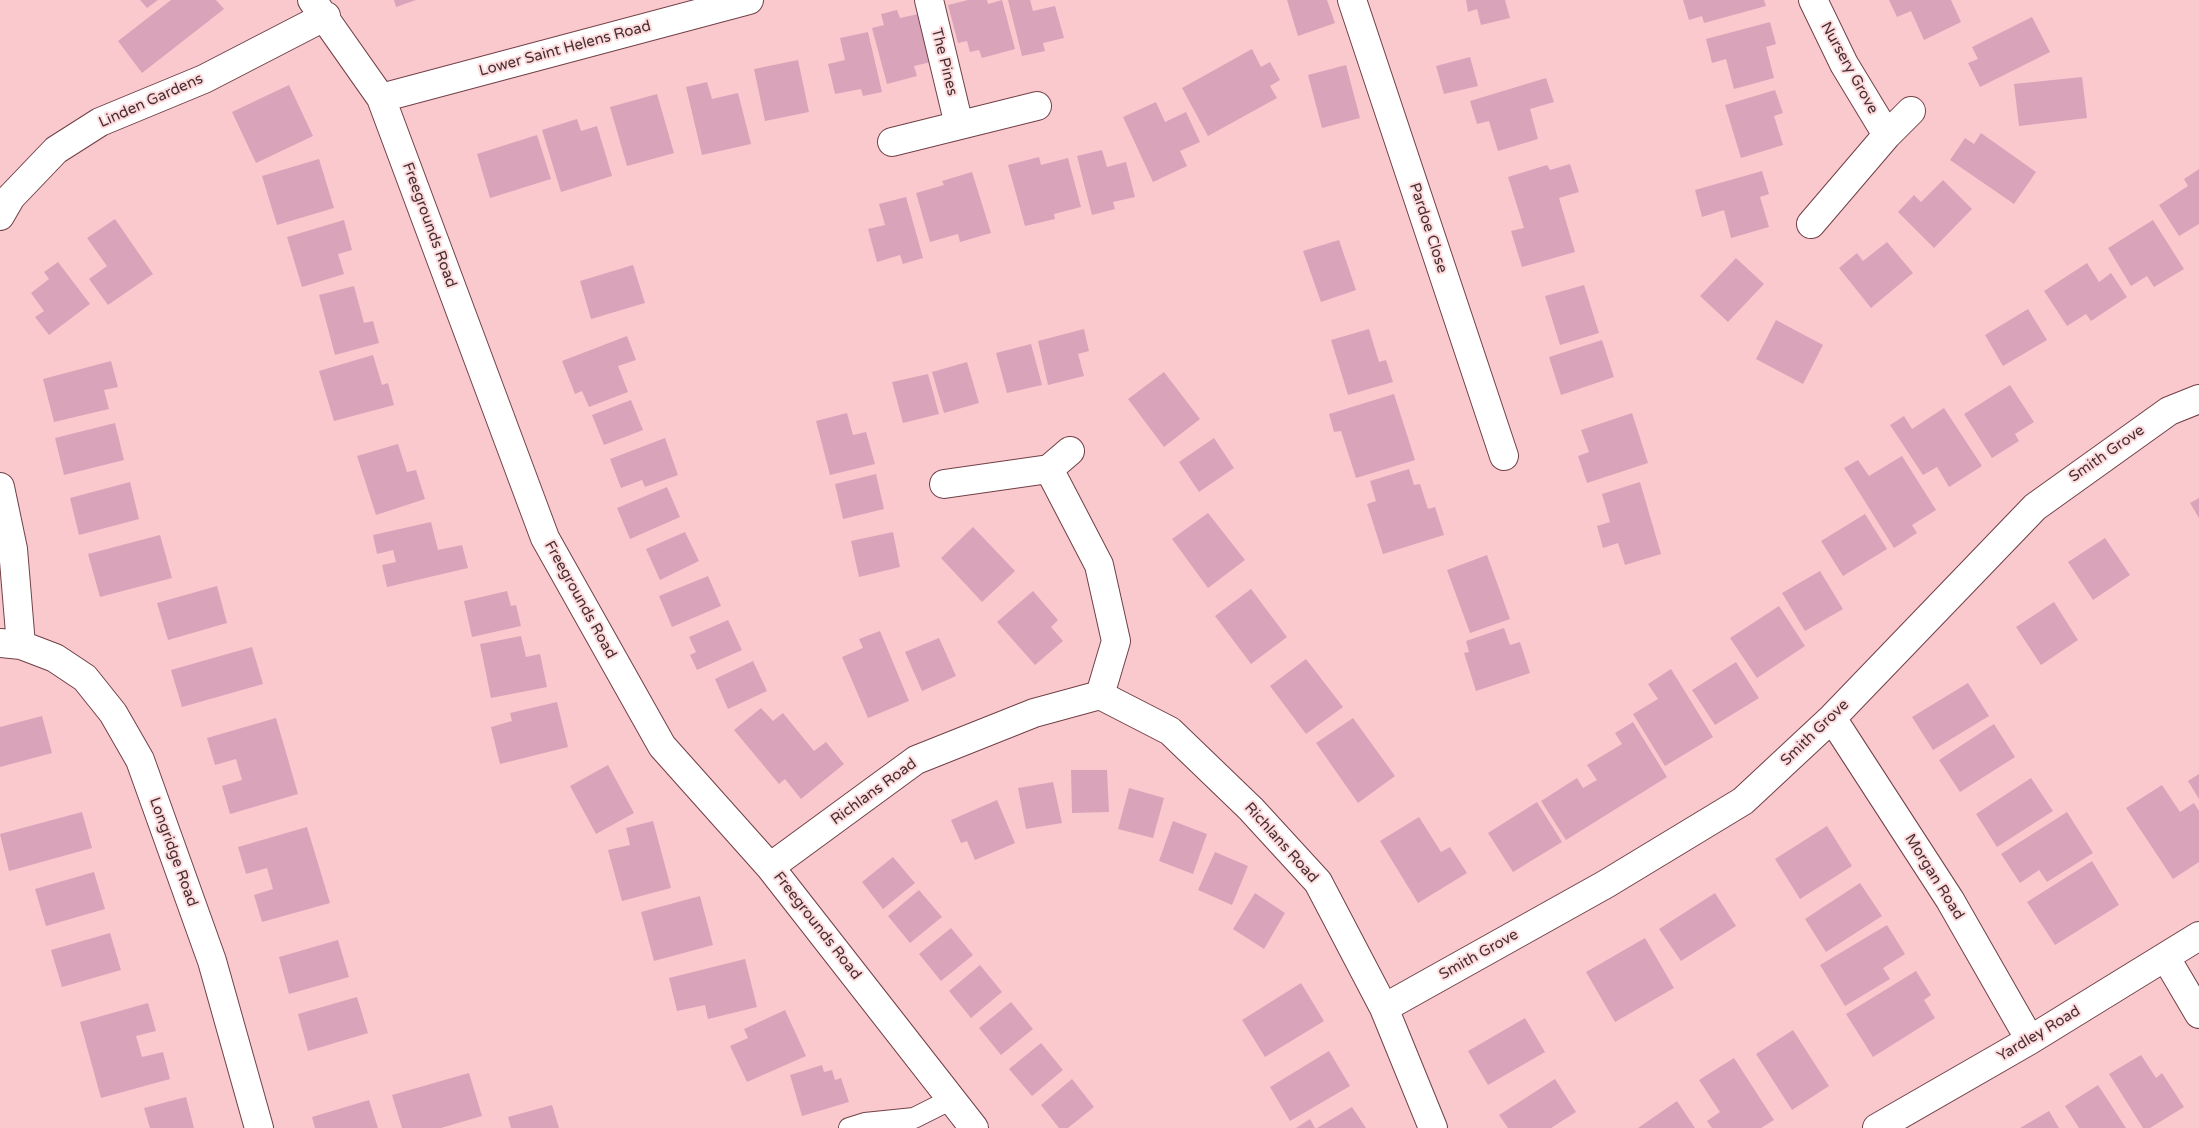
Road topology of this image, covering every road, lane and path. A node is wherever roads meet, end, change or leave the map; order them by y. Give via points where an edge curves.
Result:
1 (749, 0) edge
2 (929, 0) edge
3 (1352, 0) edge
4 (1813, 0) edge
5 (319, 8) edge
6 (381, 98) junction
7 (1037, 106) dead end
8 (1911, 111) dead end
9 (960, 124) junction
10 (1887, 135) junction
11 (892, 142) dead end
12 (0, 216) edge
13 (1811, 224) dead end
14 (2199, 399) edge
15 (1070, 451) dead end
16 (1504, 456) dead end
17 (1048, 469) junction
18 (944, 484) dead end
19 (0, 488) edge
20 (10, 644) edge
21 (1100, 695) junction
22 (1832, 718) junction
23 (770, 867) junction
24 (2199, 936) edge
25 (2166, 958) junction
26 (1384, 1008) junction
27 (2199, 1014) edge
28 (2030, 1040) junction
29 (952, 1099) junction
30 (259, 1128) edge
31 (849, 1128) edge
32 (974, 1128) edge
33 (1433, 1128) edge
34 (1877, 1128) edge

1 - 6 street, Lower Saint Helens Road
2 - 9 street, The Pines
3 - 16 street, Pardoe Close
4 - 10 street, Nursery Grove via 1844,64
5 - 6 street, Freegrounds Road
5 - 12 street, Linden Gardens via 204,79 93,127 56,150 11,197
6 - 23 street, Freegrounds Road via 545,538 662,746
7 - 9 street
8 - 10 street, Nursery Grove
9 - 11 street
10 - 13 street, Nursery Grove
14 - 22 street, Smith Grove via 2169,411 2035,506
15 - 17 street
17 - 18 street
17 - 21 street via 1099,565 1116,642
19 - 20 street via 14,548
20 - 30 street, Longridge Road via 55,658 85,678 112,713 140,760 212,961
21 - 23 street, Richlans Road via 1034,713 916,760
21 - 26 street, Richlans Road via 1170,730 1251,809 1311,874
22 - 26 street, Smith Grove via 1743,801 1606,884
22 - 28 street, Morgan Road via 1950,900
23 - 29 street, Freegrounds Road
24 - 25 street, Yardley Road
25 - 27 street
25 - 28 street, Yardley Road
26 - 33 street, Richlans Road
28 - 34 street, Yardley Road
29 - 31 lane via 914,1118 865,1123
29 - 32 street, Freegrounds Road

